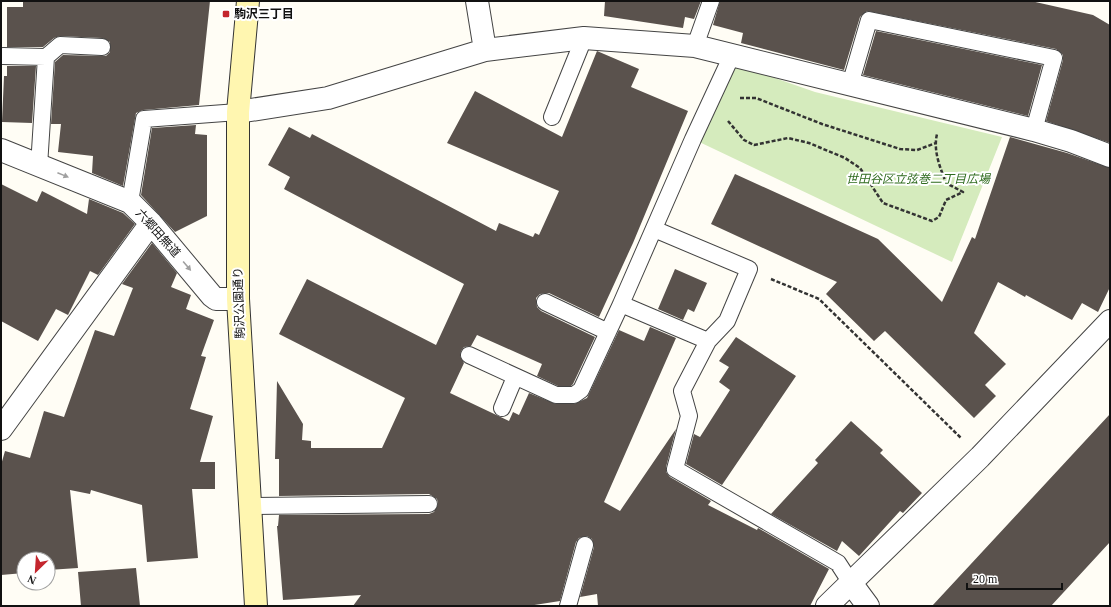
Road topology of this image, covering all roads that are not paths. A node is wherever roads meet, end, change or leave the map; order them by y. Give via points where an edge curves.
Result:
1 (248, 1) edge
2 (477, 1) edge
3 (711, 1) edge
4 (584, 38) junction
5 (696, 46) junction
6 (102, 47) dead end
7 (485, 50) junction
8 (732, 55) junction
9 (3, 56) dead end
10 (46, 57) junction
11 (850, 85) junction
12 (238, 112) junction
13 (552, 117) dead end
14 (1034, 130) junction
15 (1, 150) edge
16 (1110, 156) edge
17 (39, 166) junction
18 (130, 202) junction
19 (151, 222) junction
20 (654, 229) junction
21 (238, 298) junction
22 (545, 302) dead end
23 (621, 304) junction
24 (1110, 321) edge
25 (608, 332) junction
26 (708, 341) junction
27 (469, 355) dead end
28 (515, 377) junction
29 (502, 408) dead end
30 (1, 429) edge
31 (429, 504) dead end
32 (250, 506) junction
33 (585, 545) dead end
34 (851, 583) junction
35 (256, 606) edge
36 (568, 606) edge
37 (827, 606) edge
38 (868, 606) edge

1 - 12 street, 駒沢公園通り
2 - 7 street
3 - 5 lane
4 - 5 street
4 - 7 street
4 - 13 lane
5 - 8 street
6 - 10 lane via 60,45
7 - 12 street via 328,98
8 - 11 street
8 - 20 lane
9 - 10 lane
10 - 17 lane
11 - 14 street
11 - 14 lane via 869,20 1054,58
12 - 18 lane via 144,119
12 - 21 street, 駒沢公園通り
14 - 16 street
15 - 17 street, 六郷田無道
17 -> 18 street, 六郷田無道
18 - 19 street, 六郷田無道
19 -> 21 street, 六郷田無道 via 212,296 216,299
19 - 30 street
20 - 23 lane
20 - 26 lane via 749,269 727,321
21 - 32 street, 駒沢公園通り
22 - 25 lane
23 - 25 lane
23 - 26 lane
24 - 34 street via 980,457
25 - 28 lane via 581,390 574,395 556,395
26 - 34 lane via 682,391 688,416 675,469 838,563
27 - 28 lane
28 - 29 lane
31 - 32 lane
32 - 35 street, 駒沢公園通り
33 - 36 lane
34 - 37 street
34 - 38 street

